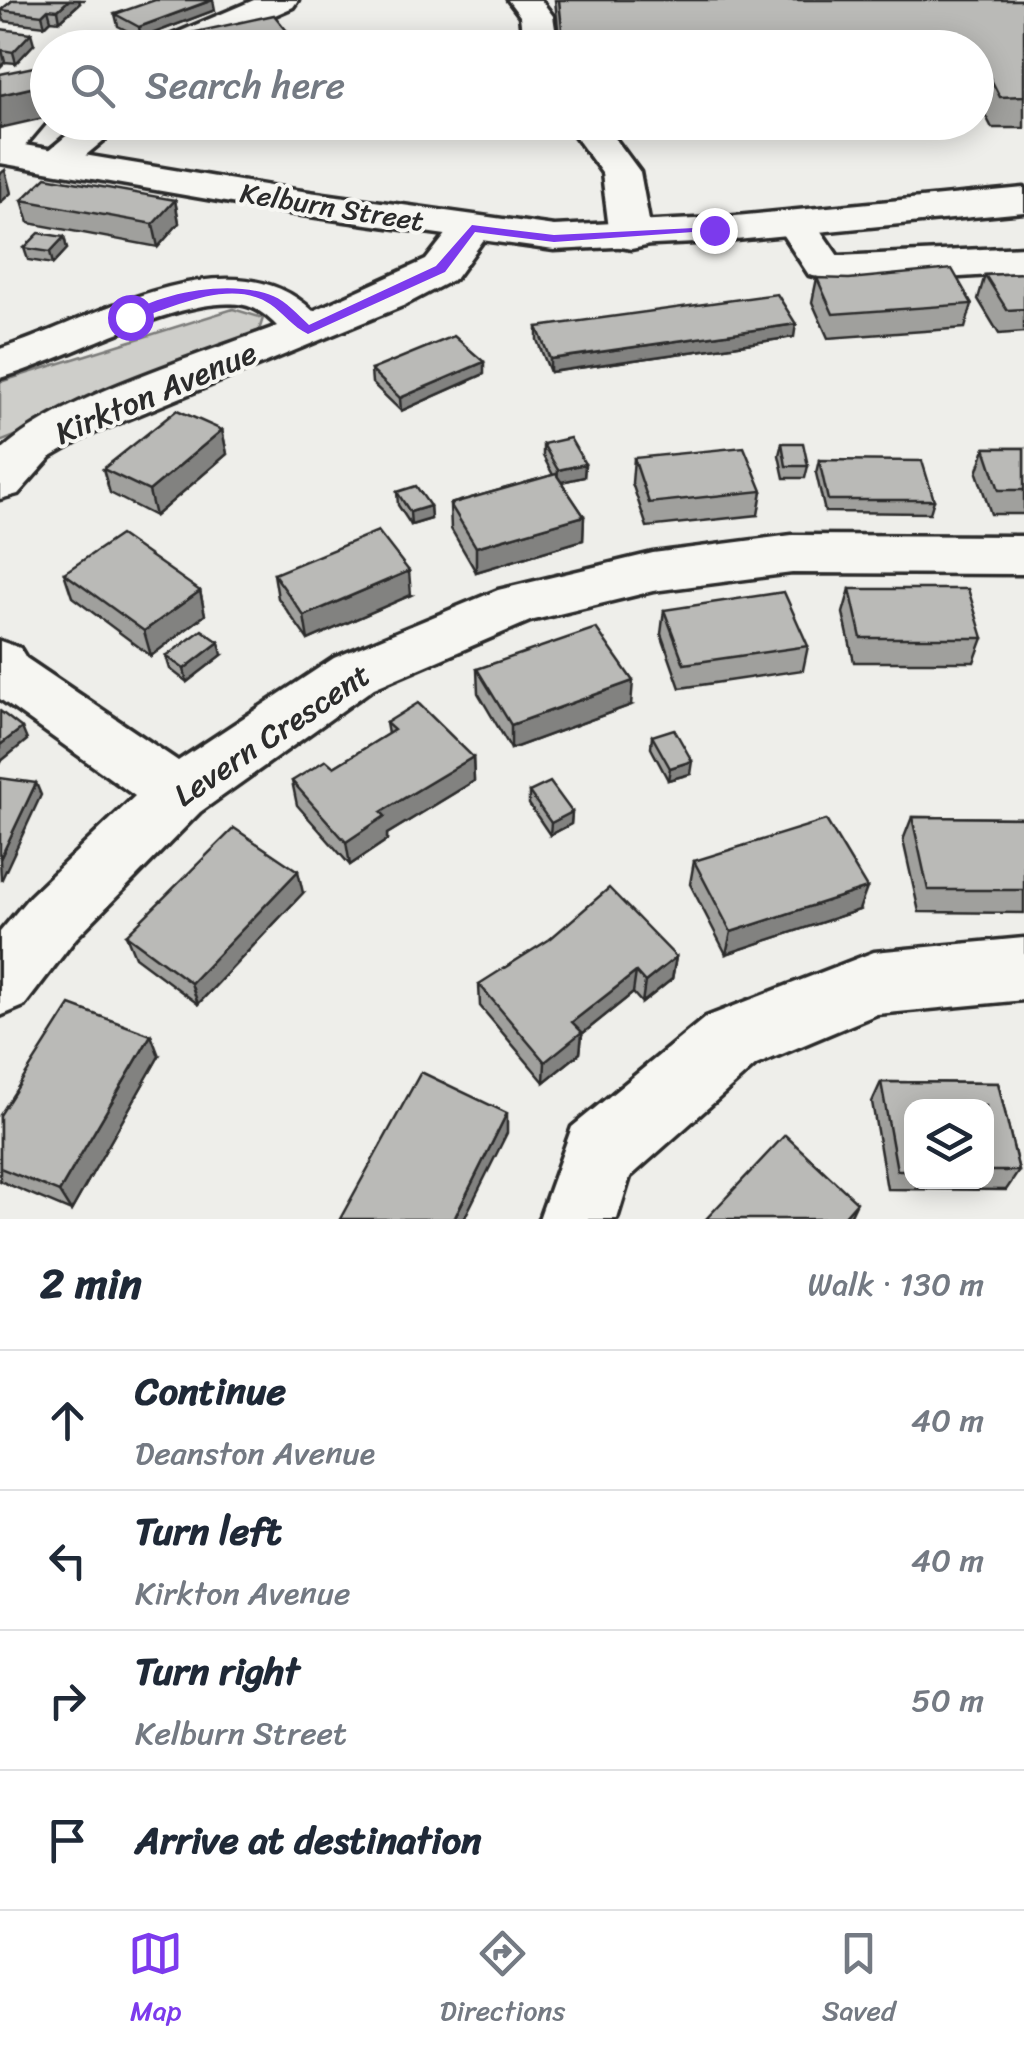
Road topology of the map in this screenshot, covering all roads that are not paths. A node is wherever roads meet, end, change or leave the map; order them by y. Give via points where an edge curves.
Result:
1 (282, 0) edge
2 (524, 0) edge
3 (212, 30) edge
4 (538, 30) edge
5 (29, 104) edge
6 (84, 140) edge
7 (597, 140) edge
8 (0, 152) edge
9 (55, 161) junction
10 (1024, 200) edge
11 (795, 223) junction
12 (472, 228) junction
13 (631, 237) junction
14 (1024, 260) edge
15 (308, 330) junction
16 (0, 364) edge
17 (0, 482) edge
18 (1024, 555) edge
19 (0, 663) edge
20 (178, 794) junction
21 (1024, 969) edge
22 (0, 984) edge
23 (578, 1219) edge

1 - 3 street
2 - 4 street
5 - 8 street
6 - 9 street
7 - 13 street via 621,172
8 - 9 street, Kelburn Street
9 - 12 street, Kelburn Street
10 - 11 street, Kelburn Street
11 - 13 street, Kelburn Street
11 - 14 street via 824,266 849,271
12 - 13 street, Kelburn Street via 554,238
12 - 15 street, Kirkton Avenue via 441,269
15 - 16 street via 272,299 234,289 188,297
15 - 17 street, Kirkton Avenue via 72,424 34,446
18 - 20 street, Levern Crescent via 792,554 653,572 517,604 354,673
19 - 20 street via 5,673
20 - 22 street, Levern Crescent via 53,917
21 - 23 street via 874,983 731,1042 599,1154

